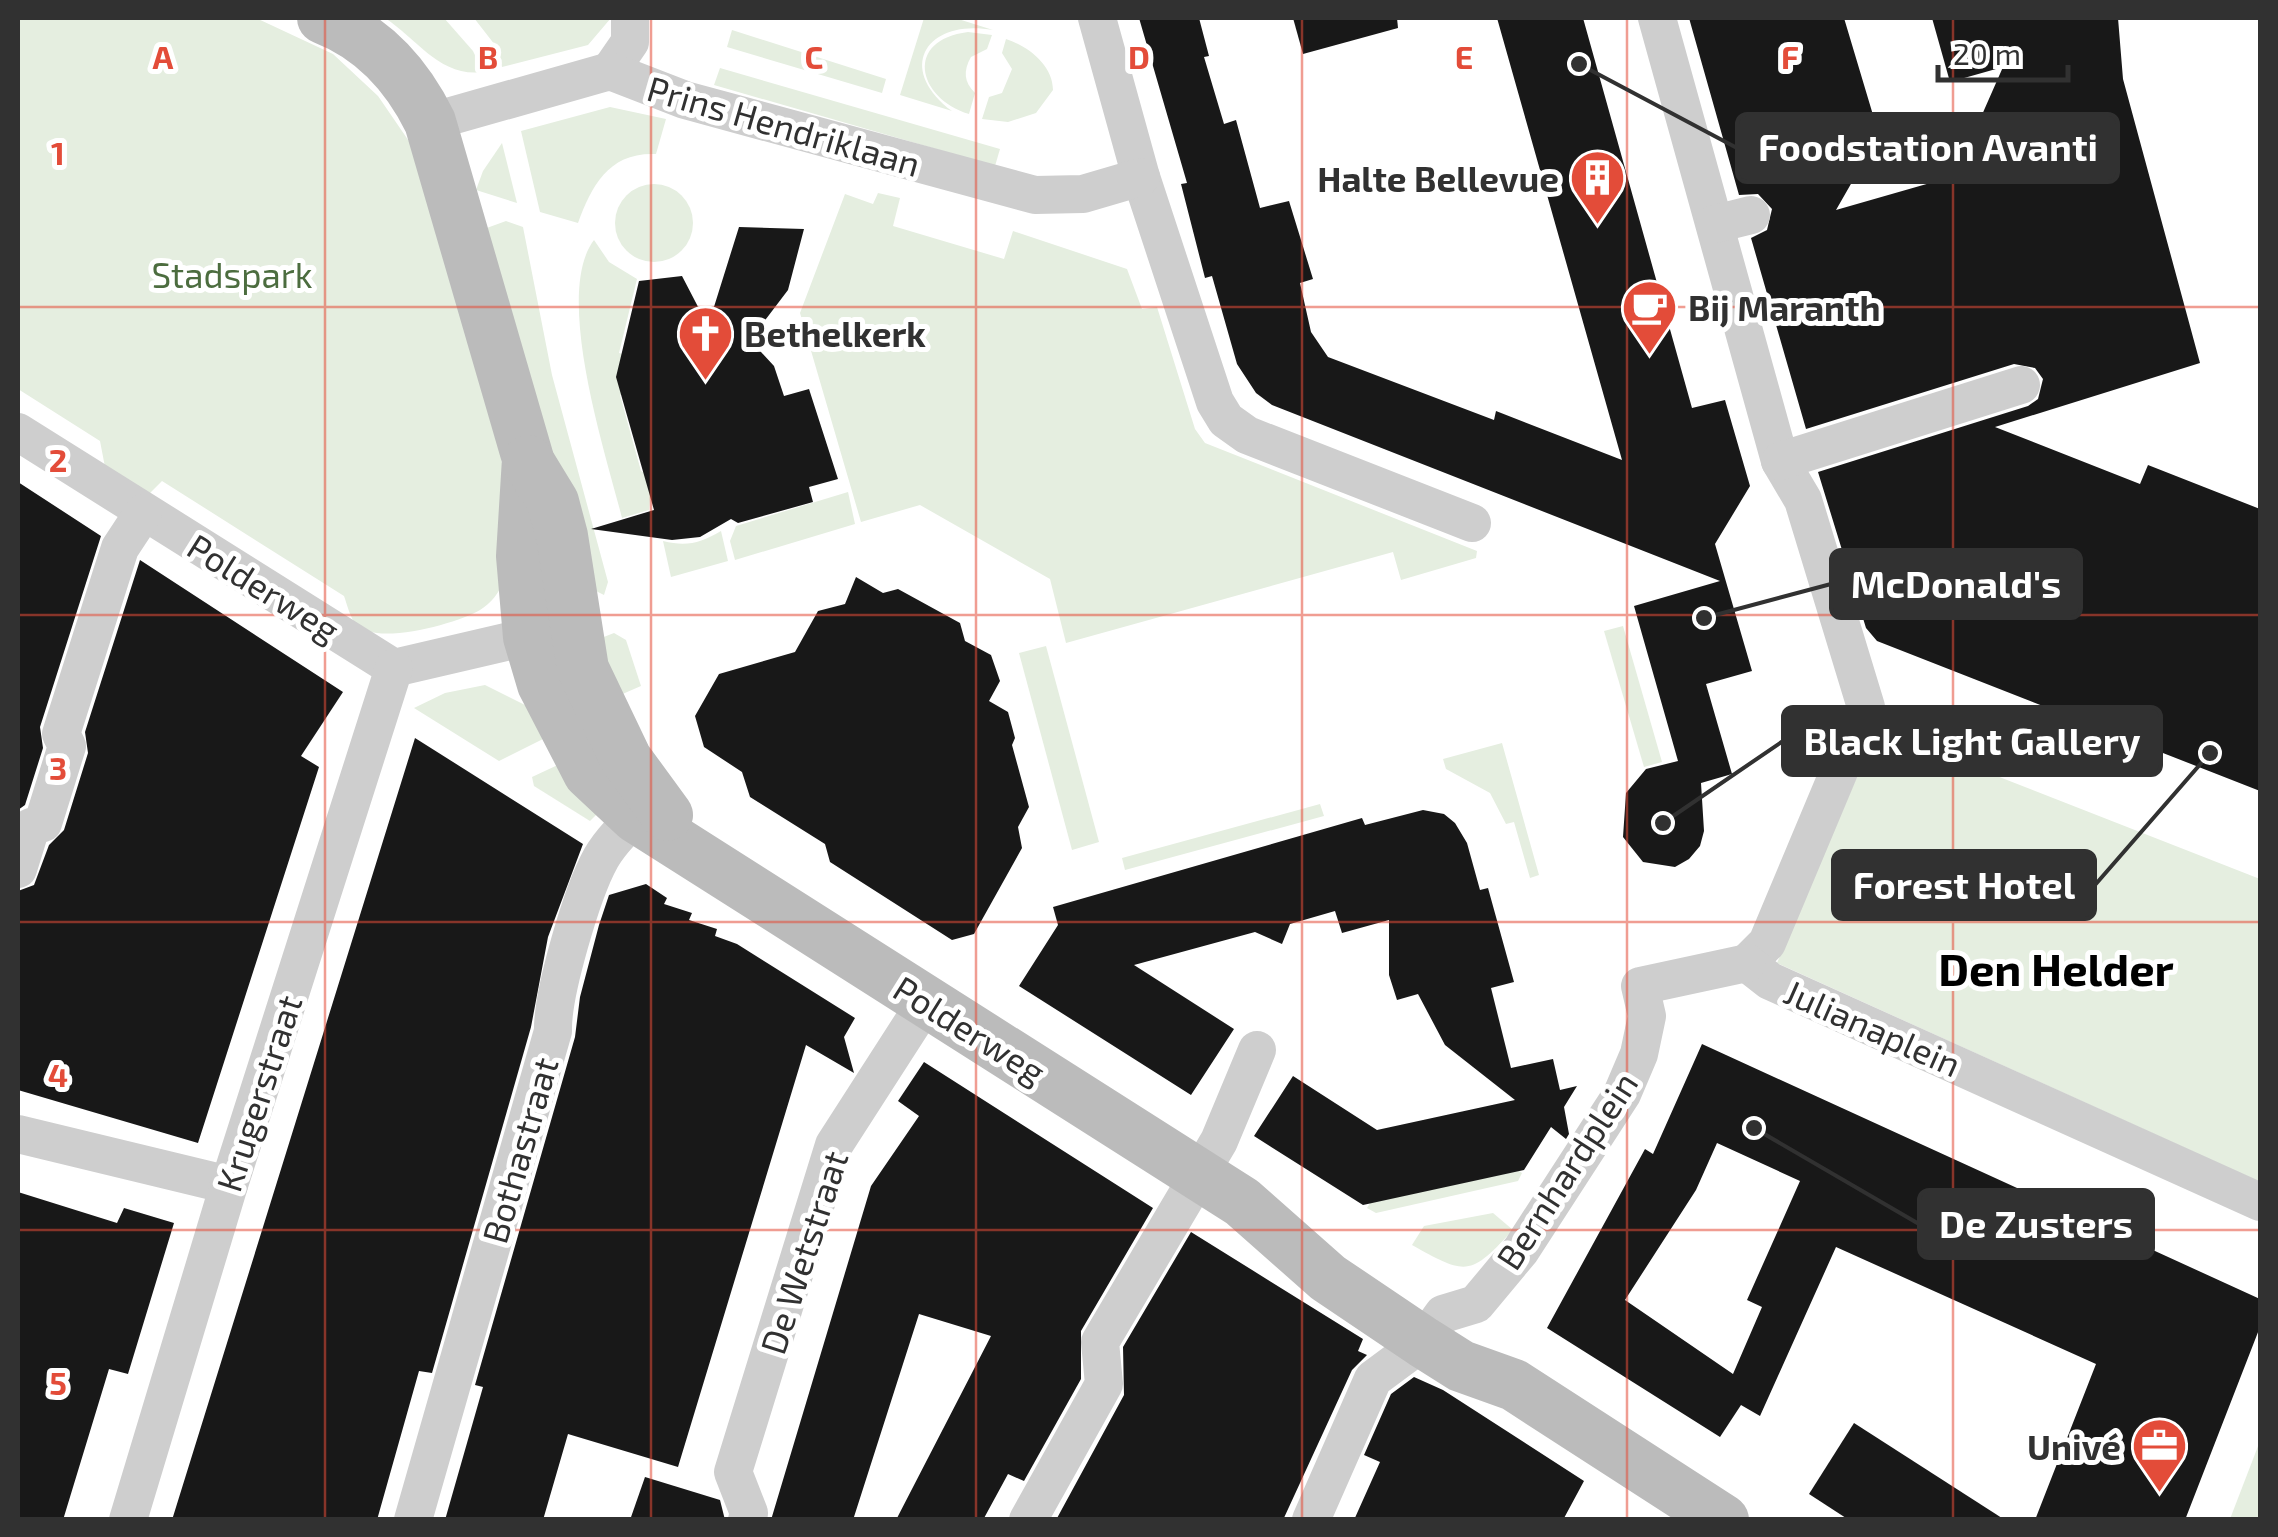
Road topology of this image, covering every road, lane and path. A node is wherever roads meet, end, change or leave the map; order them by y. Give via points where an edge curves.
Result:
1 (323, 18) edge
2 (630, 18) edge
3 (1097, 18) edge
4 (1656, 18) edge
5 (610, 72) junction
6 (430, 122) junction
7 (1141, 177) junction
8 (2021, 385) dead end
9 (18, 432) edge
10 (1780, 461) junction
11 (142, 513) junction
12 (1472, 523) dead end
13 (551, 631) junction
14 (394, 668) junction
15 (645, 808) junction
16 (18, 869) edge
17 (1747, 963) junction
18 (926, 1002) junction
19 (1256, 1050) dead end
20 (18, 1134) edge
21 (1199, 1175) junction
22 (228, 1186) junction
23 (2260, 1202) edge
24 (1433, 1328) junction
25 (128, 1520) edge
26 (413, 1520) edge
27 (747, 1520) edge
28 (1028, 1520) edge
29 (1311, 1520) edge
30 (1723, 1520) edge

1 - 6 main road via 356,34 401,74
2 - 5 street via 630,42
3 - 7 street
4 - 10 street via 1733,220
5 - 6 street, Prins Hendriklaan
5 - 7 street, Prins Hendriklaan via 704,106 1036,194 1083,194
6 - 13 main road via 528,459 522,556
7 - 12 street via 1226,420 1247,435
8 - 10 street
9 - 11 street, Polderweg
10 - 17 street, Julianaplein via 1802,500 1866,708 1767,943
11 - 14 street, Polderweg
11 - 16 street via 120,548 61,734 67,746 43,823 31,827
13 - 14 street
13 - 15 main road, Polderweg via 543,684 568,740 589,773
14 - 22 street, Krugerstraat
15 - 18 main road, Polderweg via 698,856
15 - 26 street, Bothastraat via 601,858 552,1004 553,1031
17 - 23 street, Julianaplein via 1770,982
17 - 24 street, Bernhardplein via 1640,986 1647,1016 1622,1094 1510,1264 1476,1304
18 - 21 main road, Polderweg
18 - 27 street, De Wetstraat via 834,1146 733,1472
19 - 21 street
20 - 22 street
21 - 24 main road, Polderweg via 1242,1202 1328,1278
21 - 28 street via 1100,1342 1104,1384
22 - 25 street, Krugerstraat
24 - 29 street via 1373,1379
24 - 30 main road, Polderweg via 1461,1366 1514,1385

